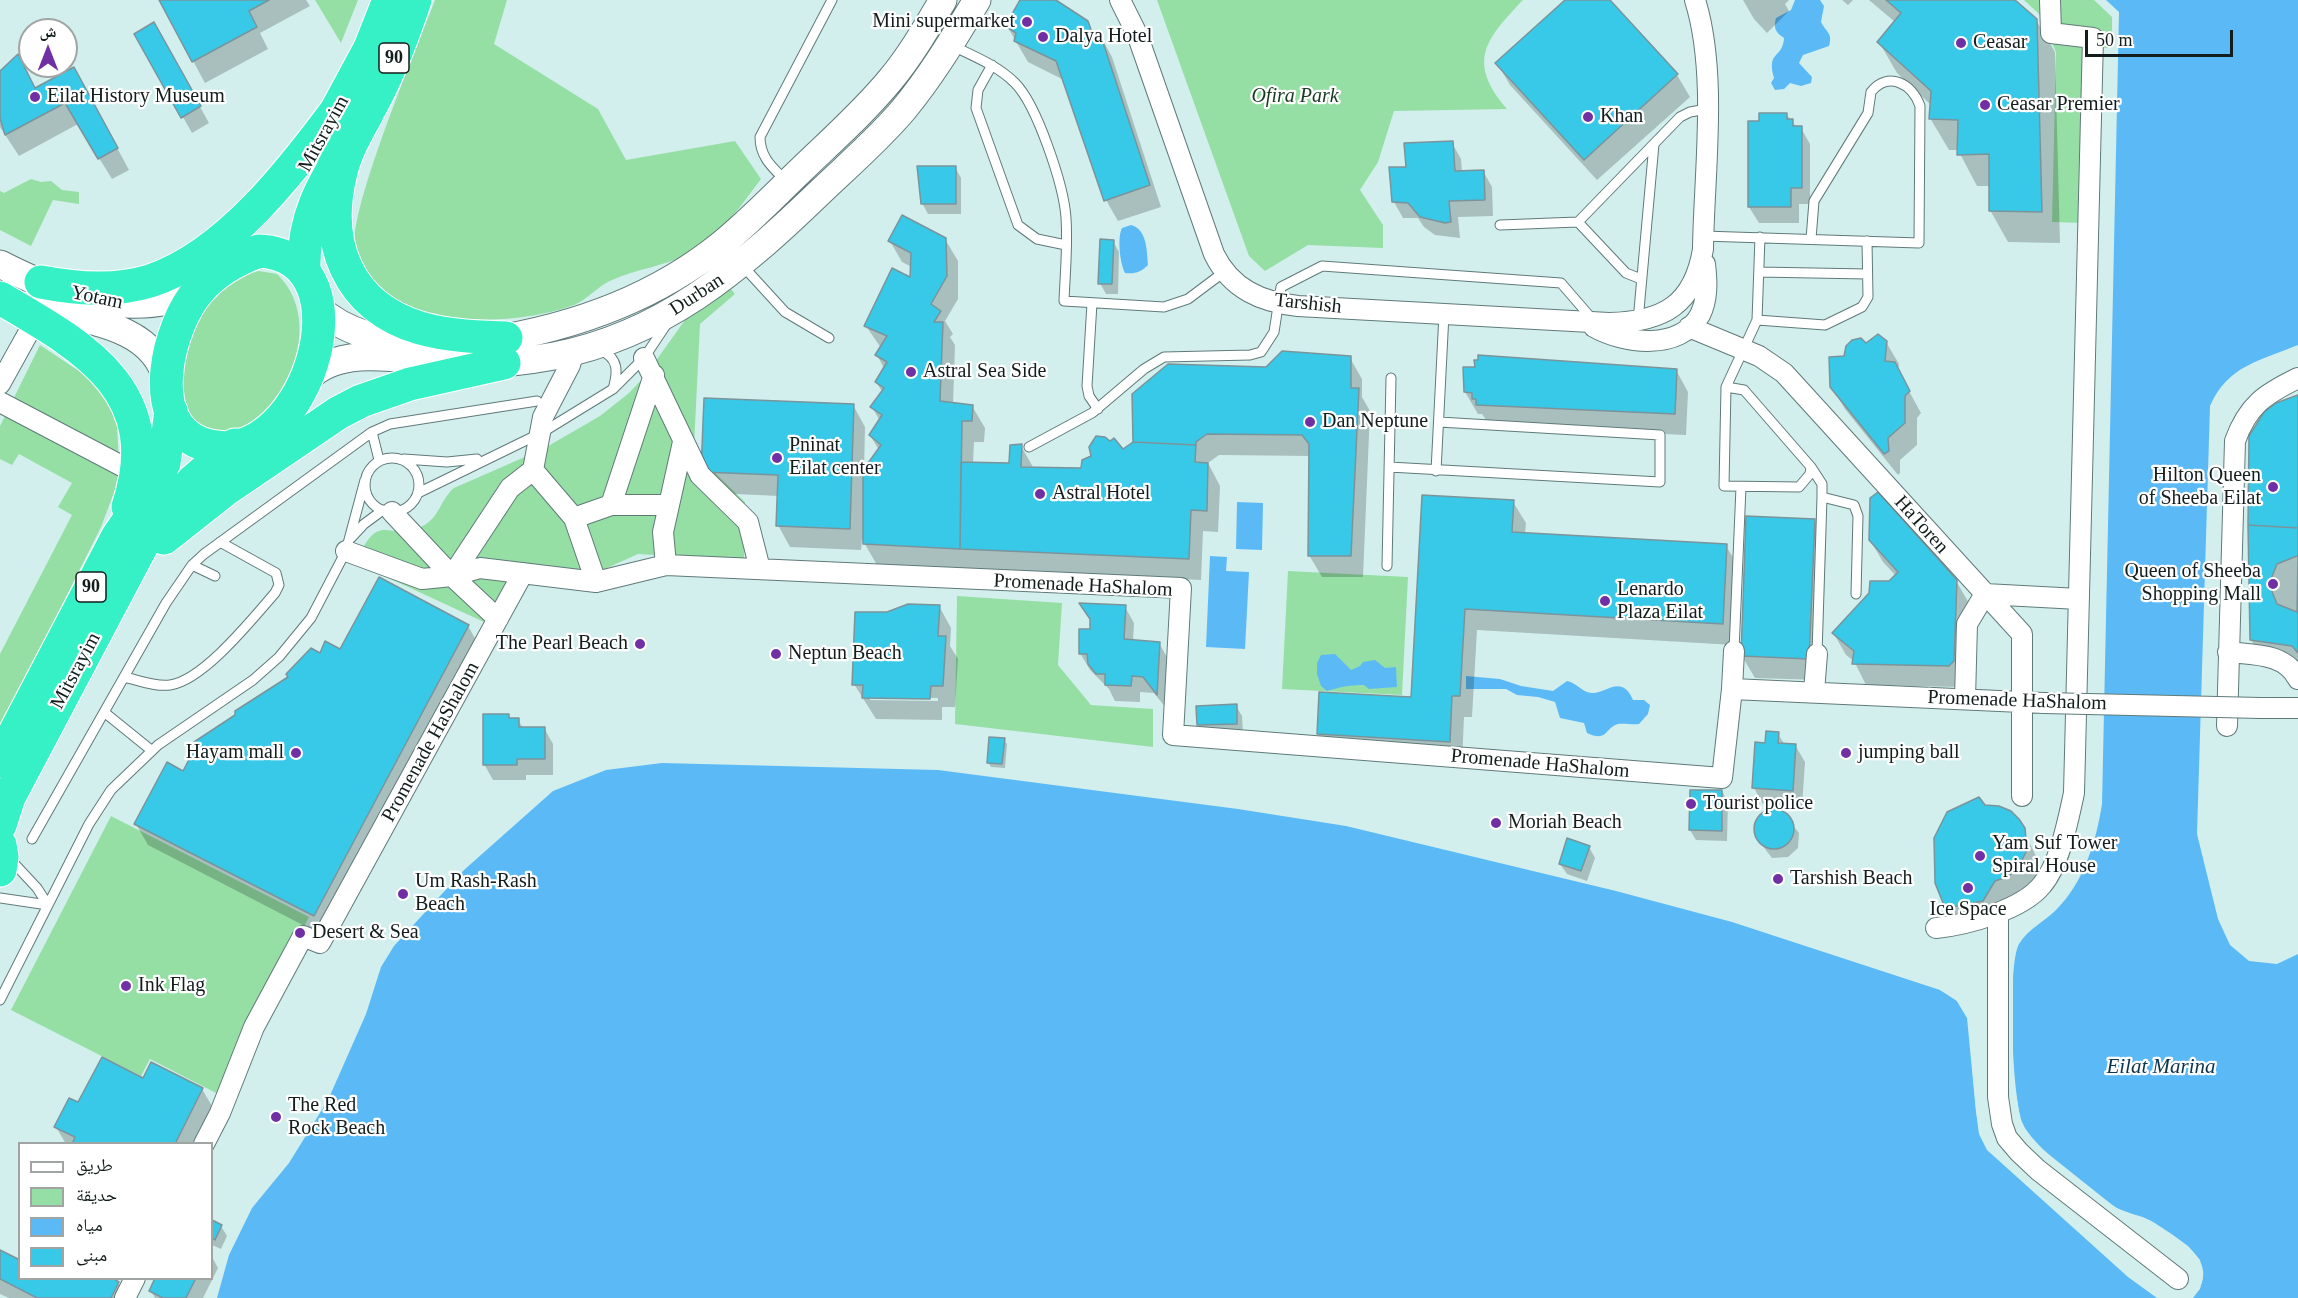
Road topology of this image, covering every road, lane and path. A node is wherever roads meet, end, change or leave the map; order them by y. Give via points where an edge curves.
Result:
1 (389, 0) edge
2 (415, 0) edge
3 (832, 0) edge
4 (943, 0) edge
5 (977, 0) edge
6 (1120, 0) edge
7 (1695, 0) edge
8 (2050, 0) edge
9 (950, 45) junction
10 (992, 65) junction
11 (1707, 109) junction
12 (353, 110) junction
13 (1654, 144) junction
14 (788, 183) junction
15 (1578, 222) junction
16 (1500, 225) dead end
17 (1760, 237) junction
18 (1811, 239) junction
19 (1867, 241) junction
20 (1703, 243) junction
21 (1066, 245) junction
22 (242, 258) junction
23 (0, 264) edge
24 (742, 265) junction
25 (304, 270) junction
26 (1224, 272) junction
27 (1759, 272) junction
28 (1868, 274) junction
29 (1641, 279) junction
30 (41, 282) junction
31 (198, 291) junction
32 (0, 298) edge
33 (1092, 303) junction
34 (1277, 303) junction
35 (317, 307) junction
36 (673, 311) junction
37 (1444, 314) junction
38 (36, 319) junction
39 (1757, 320) junction
40 (1638, 321) junction
41 (1589, 322) junction
42 (1689, 327) junction
43 (829, 338) dead end
44 (583, 349) junction
45 (1743, 349) junction
46 (505, 350) junction
47 (649, 367) junction
48 (1, 378) edge
49 (1392, 378) dead end
50 (2298, 378) edge
51 (307, 380) junction
52 (1726, 387) junction
53 (613, 389) junction
54 (169, 396) junction
55 (537, 401) dead end
56 (0, 402) edge
57 (1098, 409) junction
58 (1439, 422) junction
59 (372, 432) junction
60 (541, 433) junction
61 (682, 442) junction
62 (235, 445) junction
63 (1029, 447) dead end
64 (502, 452) junction
65 (396, 458) junction
66 (379, 460) junction
67 (1389, 467) junction
68 (1811, 467) junction
69 (533, 470) junction
70 (1436, 471) junction
71 (137, 474) junction
72 (365, 480) junction
73 (1741, 487) junction
74 (418, 493) junction
75 (1822, 497) junction
76 (612, 505) junction
77 (669, 505) junction
78 (387, 511) junction
79 (574, 518) junction
80 (118, 536) junction
81 (220, 542) junction
82 (348, 546) junction
83 (192, 565) junction
84 (666, 565) junction
85 (1387, 566) dead end
86 (760, 570) junction
87 (523, 573) junction
88 (126, 574) junction
89 (215, 576) dead end
90 (452, 576) junction
91 (596, 582) junction
92 (1856, 594) dead end
93 (1985, 594) junction
94 (2079, 599) junction
95 (498, 619) junction
96 (1734, 651) joint
97 (2228, 652) junction
98 (1817, 654) joint
99 (124, 677) junction
100 (2298, 679) edge
101 (1732, 689) junction
102 (1814, 692) junction
103 (1965, 699) junction
104 (2024, 702) junction
105 (2298, 708) edge
106 (104, 712) junction
107 (2227, 726) dead end
108 (151, 750) junction
109 (0, 761) edge
110 (2022, 796) dead end
111 (32, 838) dead end
112 (0, 847) edge
113 (0, 898) edge
114 (48, 905) junction
115 (1998, 913) junction
116 (1936, 928) dead end
117 (0, 1000) edge
118 (205, 1142) edge
119 (2178, 1279) dead end
120 (134, 1280) edge
121 (125, 1298) edge

1 - 12 highway, Mitsrayim / 90 via 370,48
2 - 12 highway, Mitsrayim / 90 via 393,60
3 - 14 lane via 760,137 765,159
4 - 14 street, Durban via 880,92
5 - 9 street, Durban
6 - 26 street, Tarshish via 1137,34 1212,248
7 - 11 street, Tarshish via 1705,48
8 - 94 street via 2051,33 2094,38
9 - 10 lane
9 - 24 street, Durban via 888,127
10 - 21 lane via 1017,85 1032,104 1062,194
10 - 21 lane via 978,90 976,108 1018,225 1037,239
11 - 13 lane via 1680,117
11 - 20 street, Tarshish
12 - 22 highway, Mitsrayim / 90 via 275,220
12 - 25 highway, Mitsrayim / 90 via 312,206 304,240
12 - 30 highway via 303,156 265,200 192,260 148,281 124,286 83,290
12 - 46 highway via 336,204 336,238 351,279 381,310 418,328 467,336
13 - 15 lane
13 - 29 lane
14 - 46 street, Durban via 723,243 651,291
15 - 16 lane
15 - 29 lane via 1626,273
17 - 18 lane
17 - 20 lane
17 - 27 lane
18 - 19 lane
18 - 19 lane via 1814,201 1868,113 1871,92 1882,82 1898,81 1912,90 1920,106 1919,243
19 - 28 lane
20 - 40 street, Tarshish via 1695,283 1687,295 1665,312
20 - 42 street, Tarshish via 1706,299 1700,315
21 - 33 lane via 1064,301
22 - 25 highway, 90 via 259,251 274,252 286,255
22 - 31 highway, 90 via 223,268
23 - 30 street, Yotam
24 - 36 street, Durban
24 - 43 lane via 785,312
25 - 35 highway, 90
26 - 33 lane via 1195,295 1173,305 1154,308
26 - 34 street, Tarshish via 1248,292
27 - 28 lane
27 - 39 lane
28 - 39 lane via 1868,297 1862,307 1825,325
29 - 40 lane
30 - 31 street, Yotam via 94,300 125,305 154,304
31 - 54 highway, 90 via 174,334 167,360
32 - 38 highway
32 - 54 street, Yotam via 123,331 142,342 158,358
33 - 57 lane via 1087,386
34 - 37 street, Tarshish
34 - 41 lane via 1281,287 1322,266 1561,283
34 - 57 lane via 1274,332 1261,352 1164,357
35 - 46 street, Durban via 341,326 377,338
35 - 51 highway, 90 via 316,341
36 - 44 street, Durban via 630,333
36 - 47 lane
37 - 41 street, Tarshish
37 - 58 lane
38 - 48 street
38 - 71 highway via 88,354 119,387 134,426
39 - 45 lane
40 - 41 street, Tarshish
41 - 42 street, Tarshish via 1603,332 1641,341 1676,336
42 - 45 street, HaToren
44 - 46 street, Durban
44 - 53 lane via 614,360 617,370
44 - 60 street via 570,365 543,417
45 - 52 lane
45 - 93 street, HaToren via 1784,374
46 - 51 street, Durban via 427,363 351,357 329,362
46 - 88 highway via 384,391 338,413 198,510
47 - 53 lane
47 - 61 street
47 - 76 street
49 - 67 lane
50 - 97 street via 2273,390 2251,408 2235,441
51 - 62 highway, 90 via 280,419 254,439
52 - 68 lane via 1744,390
52 - 73 lane via 1724,486
53 - 60 lane
54 - 62 highway, 90 via 186,434 195,441 216,447
54 - 80 highway, Mitsrayim / 90 via 164,463
55 - 59 lane via 403,420
56 - 71 street
57 - 63 lane
58 - 70 lane
58 - 70 lane via 1660,435 1660,482
59 - 66 lane
59 - 81 lane
60 - 64 lane
60 - 69 street
61 - 77 street
61 - 86 street via 700,475 748,522
62 - 88 highway, Mitsrayim / 90 via 193,481 161,517
64 - 65 lane via 447,462
64 - 74 lane
65 - 66 lane
65 - 74 lane via 416,472
66 - 72 lane
67 - 70 lane
67 - 85 lane
68 - 73 lane via 1799,487
68 - 75 lane via 1822,484
69 - 79 street
69 - 90 street via 510,488
71 - 80 highway
72 - 78 lane via 367,497
72 - 82 lane
73 - 96 lane
74 - 78 lane via 408,507
75 - 92 lane via 1854,505 1858,516
75 - 98 lane
76 - 77 street
76 - 79 street
77 - 84 street via 663,532
78 - 82 lane via 364,524
78 - 90 street
79 - 91 street
80 - 109 highway, Mitsrayim / 90
81 - 83 lane
81 - 99 lane via 276,573 279,585 275,593 230,644 180,682 157,685
82 - 90 street via 422,579
82 - 108 lane via 315,611 279,657 239,691
83 - 89 lane
83 - 99 lane
84 - 86 street, Promenade HaShalom
84 - 91 street, Promenade HaShalom
86 - 101 street, Promenade HaShalom via 1181,588 1173,735 1722,778
87 - 90 street via 480,568
87 - 91 street, Promenade HaShalom
87 - 95 street, Promenade HaShalom
88 - 112 highway, Mitsrayim / 90 via 9,797
90 - 95 street
93 - 94 street
93 - 103 street via 1967,624
93 - 104 street, HaToren via 2022,634
94 - 115 street via 2074,793 2069,817 2057,857 2042,885
95 - 118 street, Promenade HaShalom via 320,943 303,936 254,1027
96 - 101 street
97 - 100 street via 2270,656 2292,668
97 - 107 street
98 - 102 street
99 - 106 lane
101 - 102 street, Promenade HaShalom
102 - 103 street, Promenade HaShalom
103 - 104 street, Promenade HaShalom
104 - 105 street, Promenade HaShalom, bridge
104 - 110 street, HaToren
106 - 108 lane
106 - 111 lane
108 - 114 lane via 103,801
112 - 114 lane via 42,893
113 - 114 lane
114 - 117 lane
115 - 116 street via 1962,926
115 - 119 street via 1998,1097 2007,1138 2038,1170
120 - 121 street

